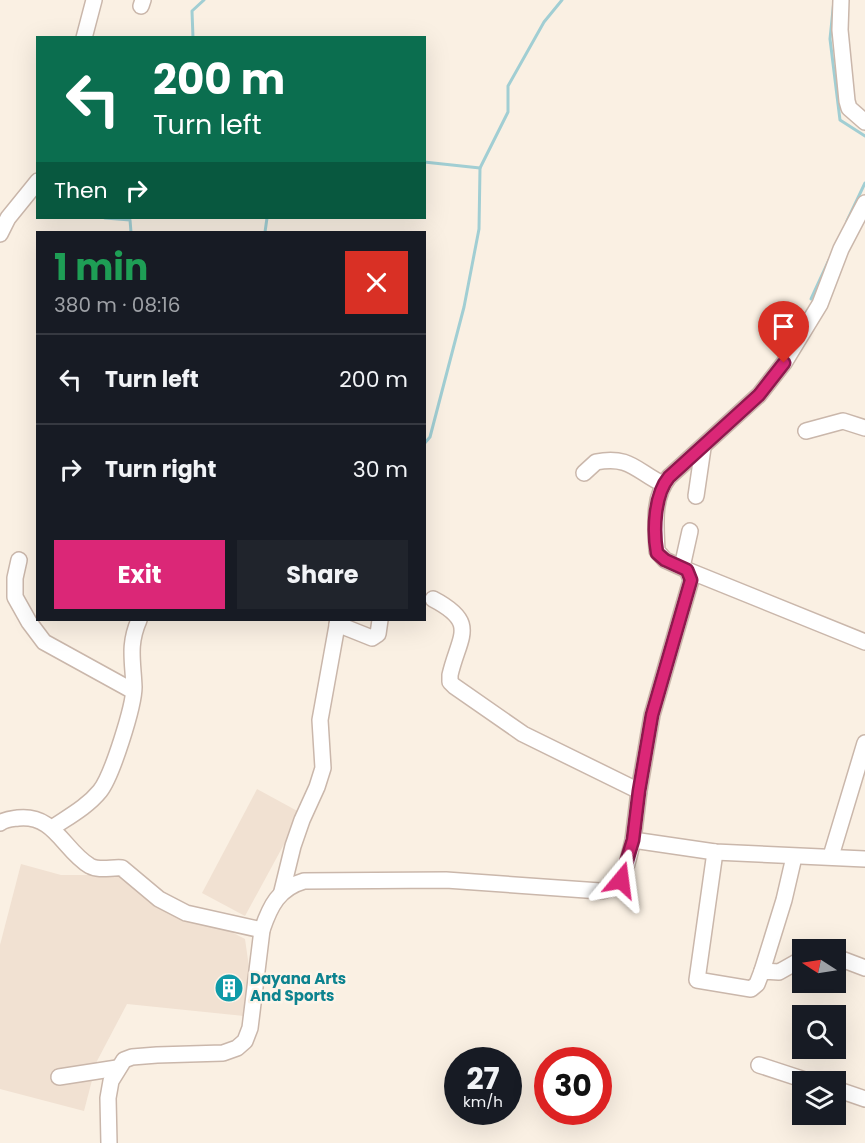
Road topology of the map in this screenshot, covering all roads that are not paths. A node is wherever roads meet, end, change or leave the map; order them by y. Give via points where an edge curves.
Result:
1 (94, 0) edge
2 (841, 0) edge
3 (85, 36) edge
4 (865, 122) edge
5 (36, 183) edge
6 (865, 203) edge
7 (0, 234) edge
8 (865, 428) edge
9 (806, 431) dead end
10 (703, 448) junction
11 (584, 473) dead end
12 (663, 484) junction
13 (696, 496) dead end
14 (690, 531) dead end
15 (19, 560) dead end
16 (685, 569) junction
17 (433, 599) dead end
18 (138, 621) edge
19 (380, 621) edge
20 (337, 622) edge
21 (865, 642) edge
22 (133, 691) junction
23 (865, 743) edge
24 (639, 791) junction
25 (0, 823) edge
26 (52, 828) junction
27 (633, 840) junction
28 (715, 852) junction
29 (794, 856) junction
30 (831, 856) junction
31 (865, 859) edge
32 (282, 891) junction
33 (262, 930) junction
34 (846, 961) edge
35 (792, 964) edge
36 (865, 968) edge
37 (762, 971) junction
38 (759, 1065) dead end
39 (117, 1068) junction
40 (792, 1076) edge
41 (59, 1077) dead end
42 (846, 1092) edge
43 (865, 1098) edge
44 (109, 1143) edge

1 - 3 street
2 - 4 street via 847,101 849,108
5 - 7 street
6 - 10 street via 841,249 820,304 784,363 759,395
8 - 9 street via 843,421
10 - 12 street
10 - 13 street
11 - 12 street via 596,462 622,461
12 - 16 street via 657,505 657,550 665,560
14 - 16 street
15 - 22 street via 15,597 44,642
16 - 21 street
16 - 24 street via 690,584 652,715
17 - 24 street via 463,625 450,675 454,686 523,734
18 - 22 street via 130,649
19 - 20 street via 378,634 372,638
20 - 32 street via 320,720 323,768 293,846
22 - 26 street via 110,772 100,791
23 - 30 street
24 - 27 street
25 - 26 street via 26,817
26 - 33 street via 92,867 122,868 159,899 186,913
27 - 28 street
27 - 32 street via 621,880 612,889 600,891 446,880 304,881
28 - 29 street
28 - 37 street via 696,979 751,989
29 - 30 street
29 - 37 street
30 - 31 street
32 - 33 street
33 - 39 street via 245,1041 223,1053 132,1057
34 - 36 street
35 - 37 street via 778,972
38 - 40 street
39 - 41 street
39 - 44 street via 108,1098
42 - 43 street

